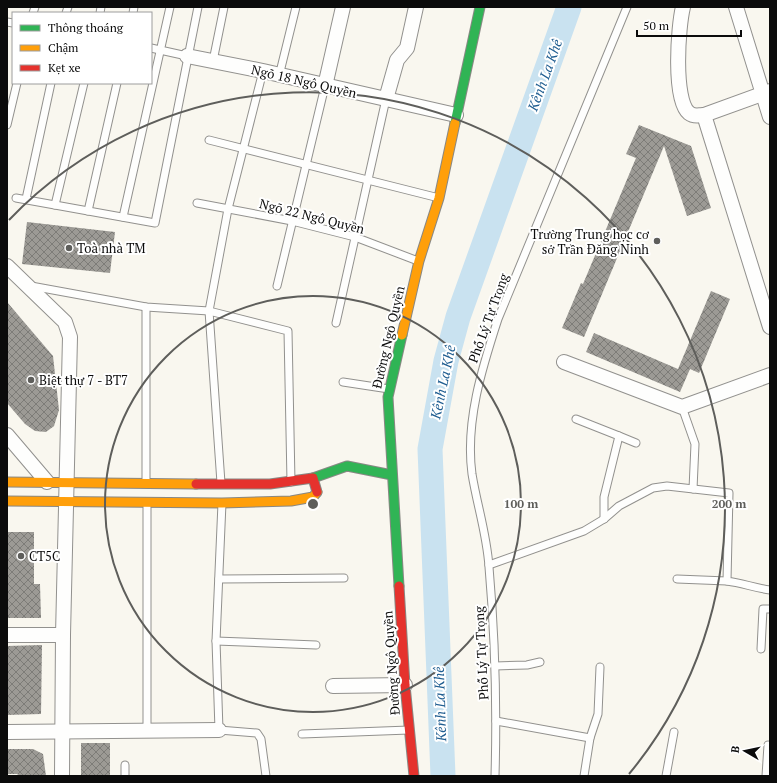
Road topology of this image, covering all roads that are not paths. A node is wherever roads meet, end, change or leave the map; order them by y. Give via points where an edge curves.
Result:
1 (170, 7) edge
2 (198, 7) edge
3 (224, 7) edge
4 (296, 7) edge
5 (343, 7) edge
6 (416, 7) edge
7 (480, 7) edge
8 (628, 7) edge
9 (683, 7) edge
10 (736, 7) edge
11 (152, 48) edge
12 (160, 50) junction
13 (187, 56) junction
14 (212, 61) junction
15 (263, 71) junction
16 (279, 76) junction
17 (17, 84) edge
18 (51, 84) edge
19 (84, 84) edge
20 (117, 84) edge
21 (325, 86) junction
22 (766, 93) edge
23 (386, 99) junction
24 (704, 114) junction
25 (456, 115) junction
26 (770, 117) edge
27 (7, 125) edge
28 (209, 140) dead end
29 (244, 148) junction
30 (306, 164) junction
31 (368, 181) junction
32 (16, 198) dead end
33 (439, 198) junction
34 (26, 199) junction
35 (197, 203) dead end
36 (56, 205) junction
37 (228, 209) junction
38 (88, 211) junction
39 (123, 217) junction
40 (292, 221) junction
41 (355, 237) junction
42 (419, 261) junction
43 (7, 266) edge
44 (29, 285) junction
45 (276, 286) dead end
46 (146, 307) junction
47 (209, 311) junction
48 (336, 323) dead end
49 (770, 327) edge
50 (564, 362) dead end
51 (770, 375) edge
52 (343, 382) dead end
53 (389, 389) junction
54 (682, 407) junction
55 (576, 419) dead end
56 (7, 435) edge
57 (619, 436) junction
58 (636, 443) dead end
59 (392, 475) junction
60 (313, 478) junction
61 (65, 481) junction
62 (7, 482) edge
63 (47, 482) junction
64 (693, 489) junction
65 (291, 492) junction
66 (146, 493) junction
67 (221, 494) junction
68 (7, 501) edge
69 (65, 501) junction
70 (604, 519) junction
71 (489, 565) junction
72 (344, 578) dead end
73 (219, 579) junction
74 (677, 579) dead end
75 (727, 582) junction
76 (770, 590) edge
77 (770, 609) edge
78 (7, 635) edge
79 (62, 635) junction
80 (216, 641) junction
81 (316, 645) dead end
82 (761, 648) dead end
83 (540, 662) dead end
84 (494, 666) junction
85 (600, 667) dead end
86 (406, 685) junction
87 (333, 686) dead end
88 (496, 721) junction
89 (219, 730) junction
90 (409, 730) junction
91 (146, 731) junction
92 (7, 732) edge
93 (62, 732) junction
94 (674, 732) dead end
95 (302, 734) dead end
96 (590, 738) junction
97 (768, 745) dead end
98 (125, 765) dead end
99 (62, 776) edge
100 (125, 776) edge
101 (266, 776) edge
102 (414, 776) edge
103 (495, 776) edge
104 (584, 776) edge
105 (666, 776) edge
106 (766, 776) edge

1 - 12 lane
2 - 13 lane
3 - 14 lane
4 - 16 lane
5 - 21 street
6 - 23 street via 407,48 397,60
7 - 25 street, Đường Ngô Quyền
8 - 71 lane, Phố Lý Tự Trọng via 498,319 483,367 472,428 472,473
9 - 24 street via 677,62 683,105 691,114
10 - 22 street
11 - 12 lane, Ngõ 18 Ngô Quyền
12 - 13 lane, Ngõ 18 Ngô Quyền
12 - 39 lane
13 - 14 street, Ngõ 18 Ngô Quyền
13 - 39 lane via 155,223
14 - 15 street, Ngõ 18 Ngô Quyền
15 - 16 street, Ngõ 18 Ngô Quyền
15 - 29 lane
16 - 21 street, Ngõ 18 Ngô Quyền
17 - 27 lane
18 - 34 lane
19 - 36 lane
20 - 38 lane
21 - 23 street, Ngõ 18 Ngô Quyền
21 - 30 lane
22 - 24 street
22 - 26 street
23 - 25 street, Ngõ 18 Ngô Quyền
23 - 31 lane
24 - 49 street
25 - 33 street, Đường Ngô Quyền
28 - 29 lane
29 - 30 lane
29 - 37 lane
30 - 31 lane
30 - 40 lane
31 - 33 lane
31 - 41 lane
32 - 34 lane
33 - 42 street, Đường Ngô Quyền
34 - 36 lane
35 - 37 lane, Ngõ 22 Ngô Quyền
36 - 38 lane
37 - 40 lane, Ngõ 22 Ngô Quyền
37 - 47 lane
38 - 39 lane
40 - 41 lane, Ngõ 22 Ngô Quyền
40 - 45 lane
41 - 42 lane, Ngõ 22 Ngô Quyền
41 - 48 lane
42 - 53 street, Đường Ngô Quyền
43 - 44 street
44 - 46 lane
44 - 61 street via 65,322 70,337
46 - 47 lane
46 - 66 lane
47 - 65 lane via 288,331
47 - 67 lane
50 - 54 street
51 - 54 street
52 - 53 lane
53 - 59 street, Đường Ngô Quyền
54 - 64 lane via 696,444
55 - 57 lane
56 - 63 street
57 - 58 lane
57 - 70 lane via 604,497
59 - 60 street via 347,466
59 - 86 street, Đường Ngô Quyền
60 - 65 street
60 - 65 street via 317,493 313,497
61 - 63 street
61 - 66 street
61 - 69 street
62 - 63 street
63 - 69 street
64 - 70 lane via 667,486 653,488 619,506
64 - 75 lane via 729,493
65 - 67 street
65 - 67 street
66 - 67 street
66 - 67 street
66 - 69 street
66 - 91 lane
67 - 73 lane
68 - 69 street
69 - 79 street
70 - 71 lane via 584,531
71 - 84 lane, Phố Lý Tự Trọng
72 - 73 lane
73 - 80 lane
74 - 75 lane
75 - 76 lane
77 - 82 lane via 763,609
78 - 79 street
79 - 93 street
80 - 81 lane
80 - 89 lane
83 - 84 lane via 527,666
84 - 88 lane, Phố Lý Tự Trọng
85 - 96 lane via 598,714
86 - 87 street
86 - 90 street, Đường Ngô Quyền
88 - 96 lane
88 - 103 lane, Phố Lý Tự Trọng
89 - 91 street
89 - 101 lane via 257,733 261,739
90 - 95 lane
90 - 102 street, Đường Ngô Quyền
91 - 93 street
92 - 93 street
93 - 99 street
94 - 105 lane
96 - 104 lane
97 - 106 lane
98 - 100 lane

